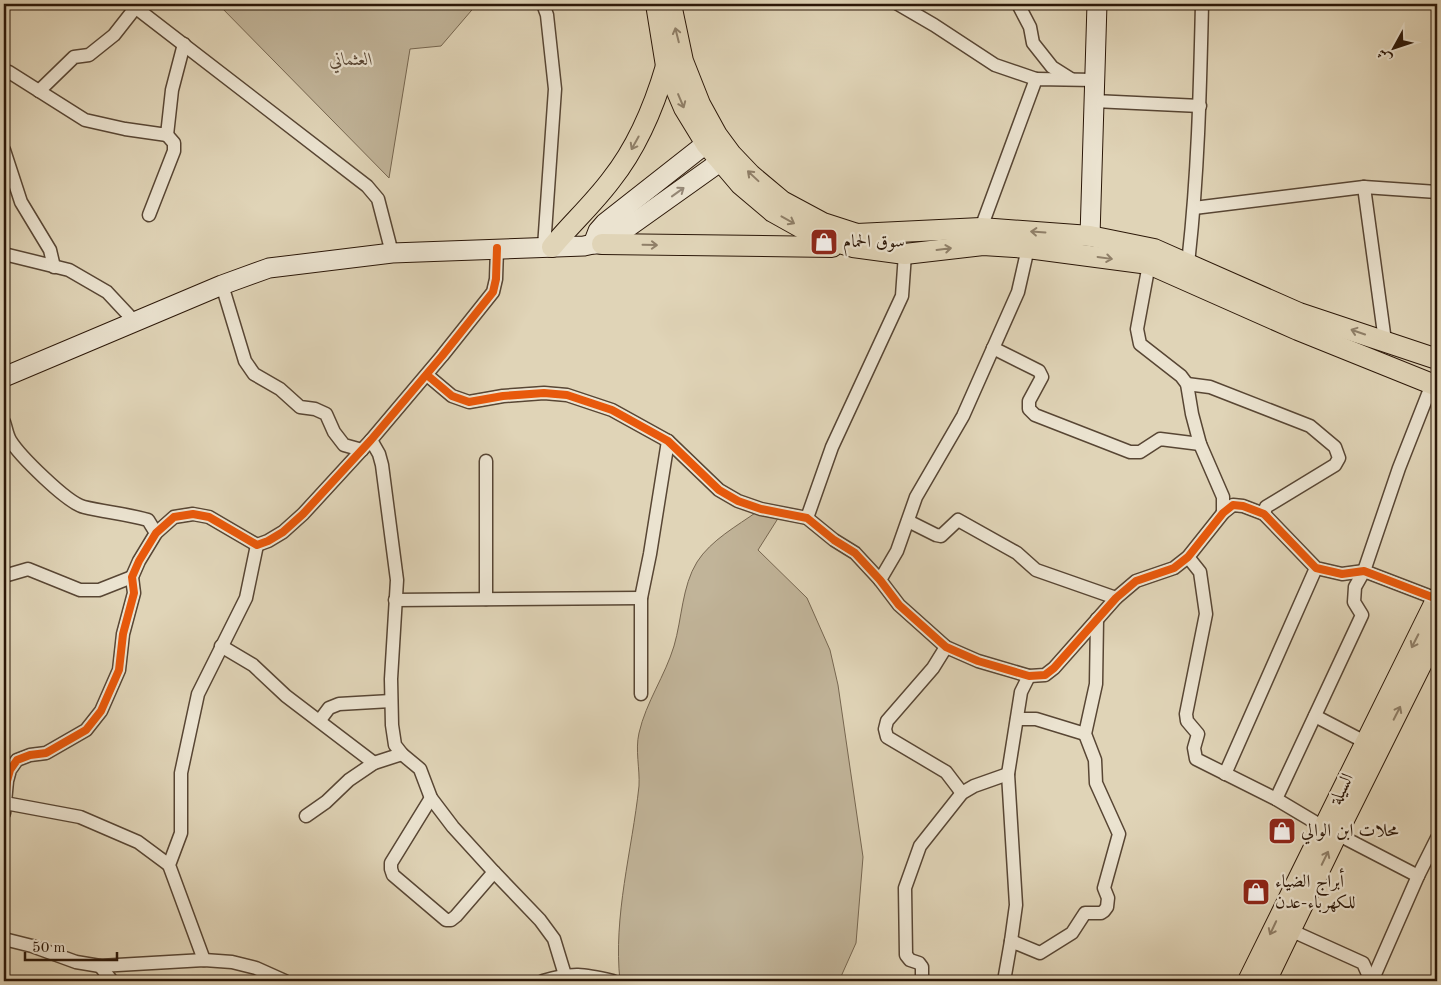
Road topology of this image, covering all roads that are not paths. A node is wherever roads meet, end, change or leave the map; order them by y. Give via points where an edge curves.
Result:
1 (542, 4) edge
2 (656, 4) edge
3 (671, 4) edge
4 (898, 4) edge
5 (1018, 4) edge
6 (1097, 4) edge
7 (1202, 4) edge
8 (134, 5) edge
9 (184, 44) junction
10 (666, 66) junction
11 (9, 72) dead end
12 (1036, 79) junction
13 (1071, 79) junction
14 (1095, 80) junction
15 (39, 91) junction
16 (1094, 101) junction
17 (1200, 106) junction
18 (167, 135) junction
19 (712, 139) junction
20 (4, 150) edge
21 (726, 158) junction
22 (1364, 187) junction
23 (1437, 192) edge
24 (1194, 208) junction
25 (149, 215) dead end
26 (981, 228) junction
27 (1090, 236) junction
28 (597, 244) junction
29 (548, 247) junction
30 (853, 247) junction
31 (497, 248) junction
32 (1028, 248) junction
33 (392, 253) junction
34 (4, 254) edge
35 (905, 254) junction
36 (1188, 263) junction
37 (1149, 264) junction
38 (54, 267) junction
39 (222, 286) junction
40 (136, 323) junction
41 (1385, 341) junction
42 (993, 348) junction
43 (1437, 359) edge
44 (427, 375) junction
45 (4, 377) edge
46 (1187, 384) junction
47 (1434, 385) edge
48 (4, 422) edge
49 (668, 441) junction
50 (1200, 444) junction
51 (366, 445) junction
52 (486, 461) dead end
53 (1223, 513) junction
54 (1264, 514) junction
55 (807, 518) junction
56 (908, 521) junction
57 (156, 533) junction
58 (257, 544) junction
59 (1188, 556) junction
60 (1316, 568) junction
61 (1364, 571) junction
62 (4, 576) edge
63 (132, 577) junction
64 (880, 580) junction
65 (641, 598) junction
66 (1116, 598) junction
67 (1437, 598) edge
68 (395, 600) junction
69 (486, 600) junction
70 (1097, 619) junction
71 (1437, 633) edge
72 (221, 646) junction
73 (946, 647) junction
74 (1029, 676) junction
75 (641, 694) dead end
76 (391, 701) junction
77 (1314, 716) junction
78 (320, 720) junction
79 (1017, 720) junction
80 (1086, 734) junction
81 (1365, 742) junction
82 (402, 754) junction
83 (374, 763) junction
84 (1008, 774) junction
85 (1225, 774) junction
86 (962, 793) junction
87 (431, 798) junction
88 (1276, 798) junction
89 (5, 808) edge
90 (306, 816) dead end
91 (1330, 830) junction
92 (1436, 844) edge
93 (169, 864) junction
94 (494, 872) junction
95 (1418, 876) junction
96 (1290, 930) junction
97 (4, 939) edge
98 (1011, 941) junction
99 (204, 960) junction
100 (100, 966) junction
101 (564, 978) edge
102 (112, 981) edge
103 (285, 981) edge
104 (543, 981) edge
105 (613, 981) edge
106 (922, 981) edge
107 (1004, 981) edge
108 (1248, 981) edge
109 (1266, 981) edge
110 (1372, 981) edge

1 - 29 street via 547,15 555,89
2 - 10 main road
19 -> 3 main road via 683,61
4 - 12 street via 995,65
5 - 13 street via 1030,27 1033,43 1052,67
6 - 14 main road
7 - 17 street
8 - 9 street
8 - 15 street via 114,36 89,55 74,57
9 - 18 street via 172,90
9 - 33 street via 367,186 378,199
10 -> 19 main road via 684,108
10 -> 29 main road via 648,118 629,154 611,180
11 - 15 street
12 - 13 street
12 - 26 street
13 - 14 street
14 - 16 main road
15 - 18 street via 84,120
16 - 17 street
16 - 27 main road
17 - 24 street
18 - 25 street via 174,144 174,152
19 - 21 main road
19 - 28 main road via 606,223 598,231
20 - 38 street via 22,202 50,250
26 -> 21 main road via 858,234 823,223 782,201
28 -> 21 main road via 620,233
21 -> 30 main road via 740,184 773,212 816,236
22 - 23 street
22 - 24 street
22 - 41 street
24 - 36 street
27 -> 26 main road
27 - 36 main road via 1154,248
28 - 29 main road
28 -> 30 main road
29 - 31 main road
30 - 35 main road
31 - 33 main road
31 - 44 street via 492,292
35 -> 32 main road via 983,245
32 -> 37 main road
32 - 42 street via 1018,292
33 - 39 main road via 269,268
34 - 38 street
35 - 55 street via 902,296 832,447
41 -> 36 main road via 1300,313
37 - 46 street via 1137,329 1140,344
37 - 47 main road via 1298,330
38 - 40 street via 69,270 108,292
39 - 40 main road
39 - 51 street via 245,362 254,374 280,389 300,407 326,414 344,445
40 - 45 main road
41 - 43 main road
42 - 50 street via 1039,371 1042,376 1029,401 1029,409 1035,415 1130,452 1140,452 1160,439
42 - 56 street via 963,416 916,497
44 - 49 street via 452,396 470,402 503,396 567,394 612,410
44 - 51 street
46 - 50 street
46 - 54 street via 1210,387 1310,426 1335,448 1340,458 1335,465 1266,507
47 - 61 street via 1399,468
48 - 57 street via 9,439 32,466 70,499 82,507 148,520
49 - 55 street via 719,490 738,501
49 - 65 street
50 - 53 street via 1223,497
51 - 58 street via 283,532
51 - 68 street via 379,454 382,465 397,580
52 - 69 street
53 - 54 street via 1233,505
53 - 59 street
54 - 60 street
55 - 64 street via 855,553
56 - 64 street via 897,551
56 - 66 street via 941,536 958,520 1017,553 1036,570
57 - 58 street via 174,517 193,514 209,517
57 - 63 street
58 - 72 street via 246,598
59 - 66 street via 1174,568 1136,581
59 - 85 street via 1200,572 1206,614 1186,714 1198,734 1194,748 1196,759
60 - 61 street via 1342,574
60 - 85 street
61 - 67 street
61 - 77 street via 1355,588 1354,602 1362,615
62 - 63 street via 28,569 80,590 99,590
63 - 89 street via 134,593 122,634 119,670 101,711 86,730 46,753 30,754 17,760 10,770
64 - 73 street via 899,605
65 - 69 street
65 - 75 street
66 - 70 street
67 -> 81 main road, السيلة
68 - 69 street
68 - 76 street
70 - 74 street via 1054,668 1045,675
70 - 80 street via 1096,684
91 -> 71 main road, السيلة
72 - 78 street via 253,665 286,696
72 - 93 street via 198,694 181,773 181,833
73 - 74 street via 978,661
73 - 86 street via 885,728 887,737 946,772
74 - 79 street via 1021,692
76 - 78 street via 339,704 330,708
76 - 82 street via 396,745
77 - 81 street
77 - 88 street
78 - 83 street
79 - 80 street via 1036,719
79 - 84 street
80 - 98 street via 1095,760 1096,783 1119,834 1104,888 1107,907 1101,913 1085,913 1072,933 1040,953
81 - 91 main road, السيلة
82 - 83 street
82 - 87 street via 420,769
83 - 90 street
84 - 86 street
84 - 98 street via 1016,905
85 - 88 street
86 - 106 street via 920,846 905,888 906,955 922,967
87 - 94 street
87 - 94 street via 391,863 393,875 446,920 451,920
88 - 91 street
89 - 93 street via 80,817 138,842
91 - 95 street
96 -> 91 main road, السيلة
91 -> 108 main road, السيلة
92 - 95 street
93 - 99 street
94 - 101 street via 554,939
95 - 110 street
96 - 109 main road, السيلة
96 - 110 street via 1363,963
97 - 100 street via 76,962
98 - 107 street
99 - 100 street
99 - 103 street via 256,968
100 - 102 street
101 - 104 street
101 - 105 street via 587,975

